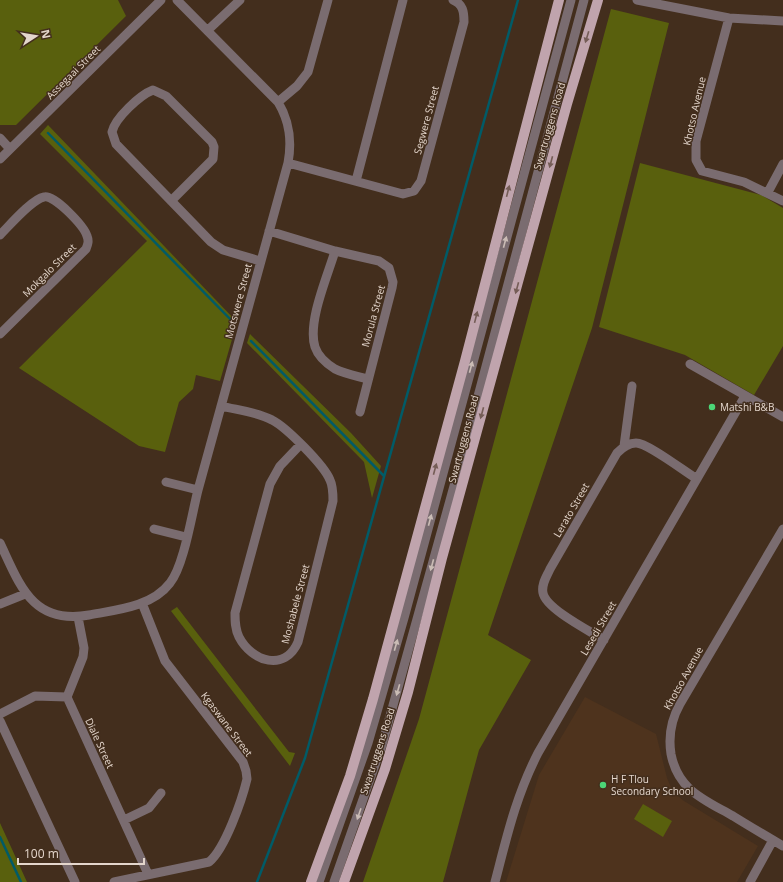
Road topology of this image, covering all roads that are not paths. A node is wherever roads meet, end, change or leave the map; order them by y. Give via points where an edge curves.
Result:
1 (162, 0) edge
2 (177, 0) edge
3 (240, 0) edge
4 (328, 0) edge
5 (403, 0) edge
6 (453, 0) edge
7 (559, 0) edge
8 (570, 0) edge
9 (584, 0) edge
10 (598, 0) edge
11 (637, 0) edge
12 (729, 18) junction
13 (783, 21) edge
14 (208, 30) junction
15 (278, 102) junction
16 (0, 138) edge
17 (10, 149) junction
18 (0, 159) edge
19 (288, 163) junction
20 (783, 164) edge
21 (356, 181) junction
22 (768, 192) junction
23 (783, 200) edge
24 (171, 201) junction
25 (269, 231) junction
26 (0, 235) edge
27 (336, 251) junction
28 (260, 261) junction
29 (0, 334) edge
30 (690, 364) dead end
31 (368, 379) junction
32 (632, 386) dead end
33 (745, 396) junction
34 (222, 406) junction
35 (360, 412) dead end
36 (783, 417) edge
37 (300, 445) junction
38 (624, 446) junction
39 (697, 479) junction
40 (166, 482) dead end
41 (198, 490) junction
42 (154, 529) dead end
43 (783, 529) edge
44 (186, 537) junction
45 (0, 543) edge
46 (25, 594) junction
47 (142, 603) junction
48 (0, 604) edge
49 (78, 617) junction
50 (604, 640) junction
51 (67, 697) junction
52 (0, 714) edge
53 (0, 721) edge
54 (161, 793) dead end
55 (124, 820) junction
56 (773, 840) junction
57 (783, 846) edge
58 (148, 874) junction
59 (75, 882) edge
60 (114, 882) edge
61 (311, 882) edge
62 (319, 882) edge
63 (334, 882) edge
64 (344, 882) edge
65 (495, 882) edge
66 (750, 882) edge

1 - 17 street, Assegaai Street
2 - 14 street, Motswere Street
3 - 14 street
4 - 15 street via 308,72 297,86
5 - 21 street
6 - 21 street, Segwere Street via 462,7 464,22 418,187 403,194
61 -> 7 main road, Swartruggens Road via 350,776 373,698 465,361
62 -> 8 street via 368,743
9 -> 63 street via 382,745
10 -> 64 main road, Swartruggens Road via 442,558 408,692 385,769
11 - 12 street
12 - 13 street
12 - 22 street, Khotso Avenue via 696,141 696,160 702,171 744,182
14 - 15 street, Motswere Street
15 - 19 street, Motswere Street via 285,115 291,141
16 - 17 street
17 - 18 street, Assegaai Street
19 - 21 street, Segwere Street
19 - 25 street, Motswere Street
20 - 22 street
22 - 23 street, Khotso Avenue
24 - 24 street via 116,144 112,132 116,122 136,101 153,90 166,96 214,147 213,159
24 - 28 street via 211,242 223,250
25 - 27 street, Morula Street
25 - 28 street, Motswere Street
26 - 29 street, Mokgalo Street via 33,202 48,196 58,202 82,227 88,242 86,248
27 - 31 street via 317,310 313,330 315,348 321,357 337,370
27 - 31 street, Morula Street via 379,261 390,268 392,274 392,288
28 - 34 street, Motswere Street
30 - 33 street
31 - 35 street, Morula Street
32 - 38 street
33 - 36 street
33 - 39 street, Lesedi Street
34 - 37 street, Moshabele Street via 271,419 280,424
34 - 41 street, Motswere Street
37 - 37 street, Moshabele Street via 330,480 333,501 298,642 289,656 273,661 250,652 235,627 235,613 270,484 280,466
38 - 39 street via 636,443 646,446
38 - 50 street, Lerato Street via 617,453 543,584 546,600 554,608
39 - 50 street, Lesedi Street
40 - 41 street
41 - 44 street, Motswere Street
42 - 44 street
43 - 56 street, Khotso Avenue via 688,687 673,717 669,745 675,769 685,785 705,800
44 - 47 street, Motswere Street via 180,564 170,584
45 - 46 street
46 - 48 street
46 - 49 street, Motswere Street via 31,601 52,613
47 - 49 street, Motswere Street
47 - 58 street, Kgaswane Street via 165,661 243,762 246,771 246,779 223,844 215,857 209,862
49 - 51 street via 84,648
50 - 65 street, Lesedi Street via 538,753 524,782
51 - 52 street via 35,696
51 - 55 street, Diale Street
53 - 59 street
54 - 55 street via 149,808
55 - 58 street, Diale Street
56 - 57 street, Khotso Avenue
56 - 66 street
58 - 60 street, Kgaswane Street

